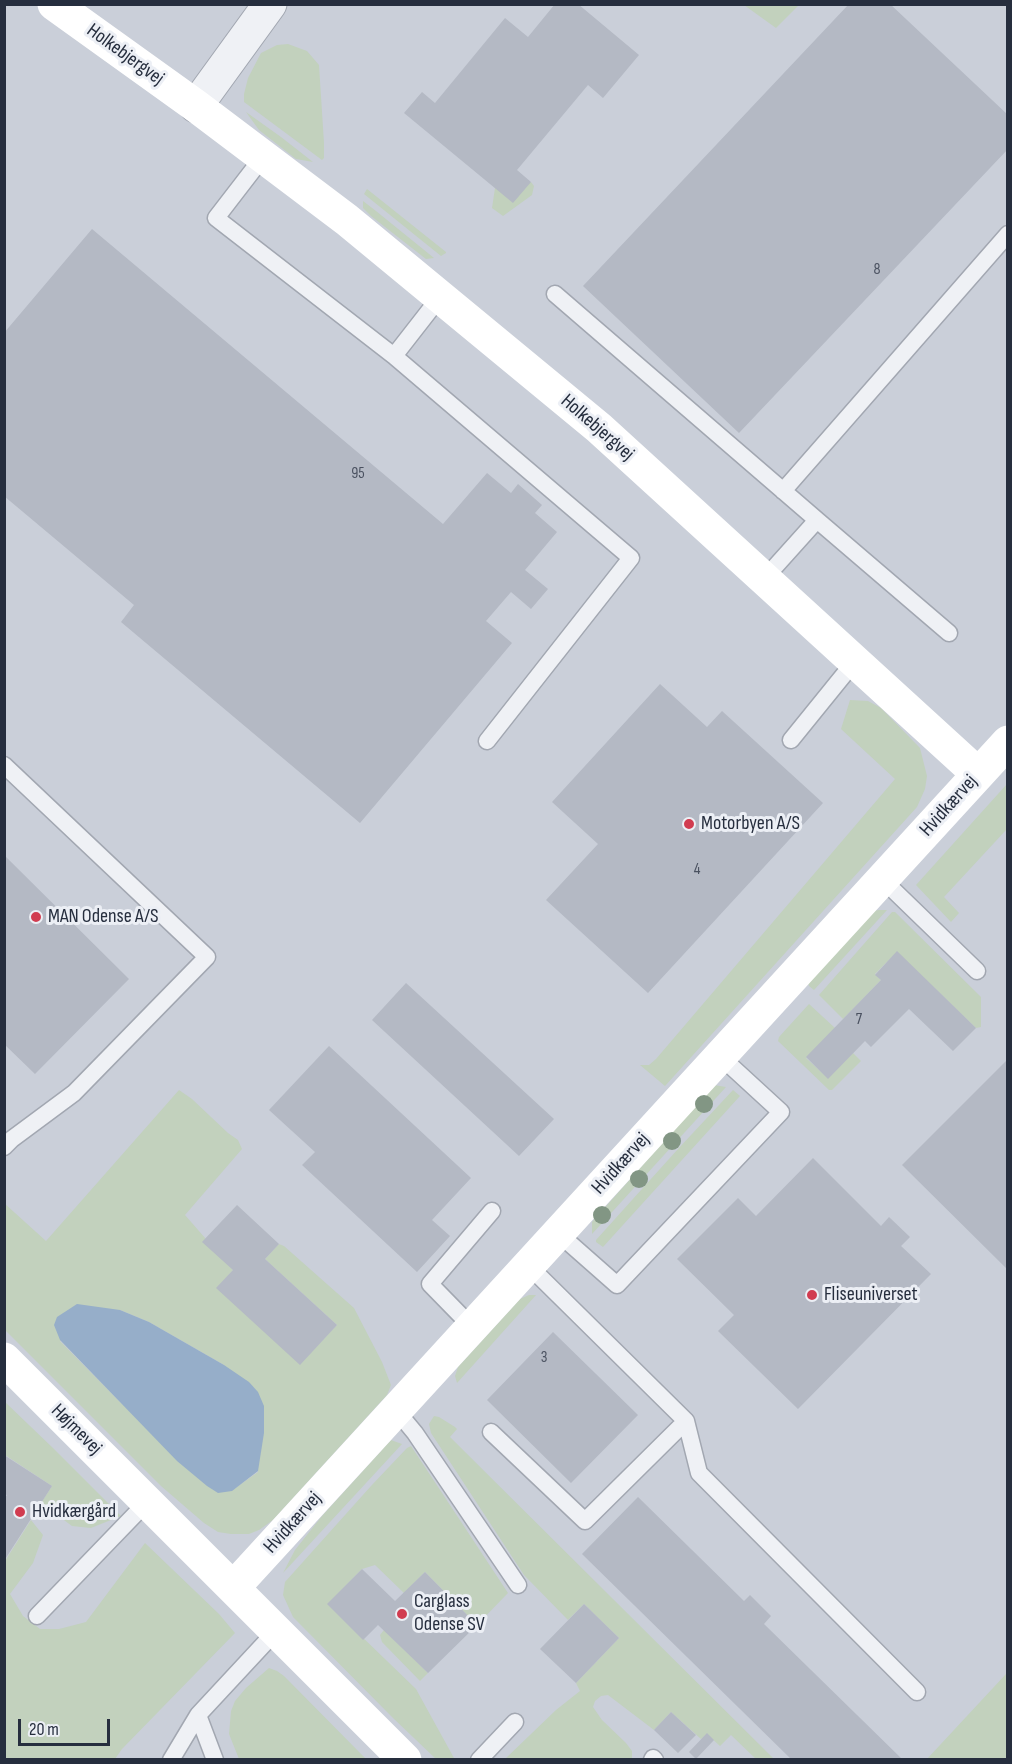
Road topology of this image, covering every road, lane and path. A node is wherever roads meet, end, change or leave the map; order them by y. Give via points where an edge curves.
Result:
1 (54, 4) edge
2 (270, 4) edge
3 (196, 106) junction
4 (263, 157) junction
5 (1008, 234) edge
6 (555, 294) dead end
7 (440, 297) junction
8 (394, 356) junction
9 (783, 491) junction
10 (817, 520) junction
11 (764, 579) junction
12 (949, 633) dead end
13 (855, 661) junction
14 (791, 740) dead end
15 (487, 741) dead end
16 (1008, 742) edge
17 (4, 765) edge
18 (978, 774) junction
19 (882, 879) junction
20 (977, 971) dead end
21 (720, 1056) junction
22 (7, 1139) edge
23 (492, 1211) dead end
24 (558, 1233) junction
25 (529, 1266) junction
26 (472, 1327) junction
27 (4, 1359) edge
28 (396, 1410) junction
29 (686, 1421) junction
30 (491, 1432) dead end
31 (148, 1501) junction
32 (518, 1585) dead end
33 (234, 1587) junction
34 (37, 1616) dead end
35 (277, 1630) junction
36 (917, 1692) dead end
37 (198, 1715) junction
38 (515, 1722) dead end
39 (171, 1760) edge
40 (216, 1760) edge
41 (405, 1760) edge
42 (479, 1760) edge

1 - 3 street, Holkebjergvej
2 - 3 street
3 - 4 street, Holkebjergvej
4 - 7 street, Holkebjergvej
4 - 8 lane via 216,218
5 - 9 lane
6 - 9 lane
7 - 8 lane
7 - 11 street, Holkebjergvej via 599,428
8 - 15 lane via 631,558
9 - 10 lane
10 - 11 lane
10 - 12 lane
11 - 13 street, Holkebjergvej
13 - 14 lane
13 - 18 street, Holkebjergvej
16 - 18 street, Hvidkærvej
17 - 22 lane via 207,957 74,1093
18 - 19 street, Hvidkærvej
19 - 20 lane
19 - 21 street, Hvidkærvej
21 - 24 street, Hvidkærvej
21 - 24 lane via 781,1112 617,1285
23 - 26 lane via 430,1284
24 - 25 street, Hvidkærvej
25 - 26 street, Hvidkærvej
25 - 29 lane
26 - 28 street, Hvidkærvej
27 - 31 street, Højmevej
28 - 32 lane
28 - 33 street, Hvidkærvej
29 - 30 lane via 585,1521
29 - 36 lane via 699,1473
31 - 33 street, Højmevej
31 - 34 lane
33 - 35 street, Højmevej
35 - 37 lane
35 - 41 street, Højmevej
37 - 39 lane
37 - 40 lane
38 - 42 lane

